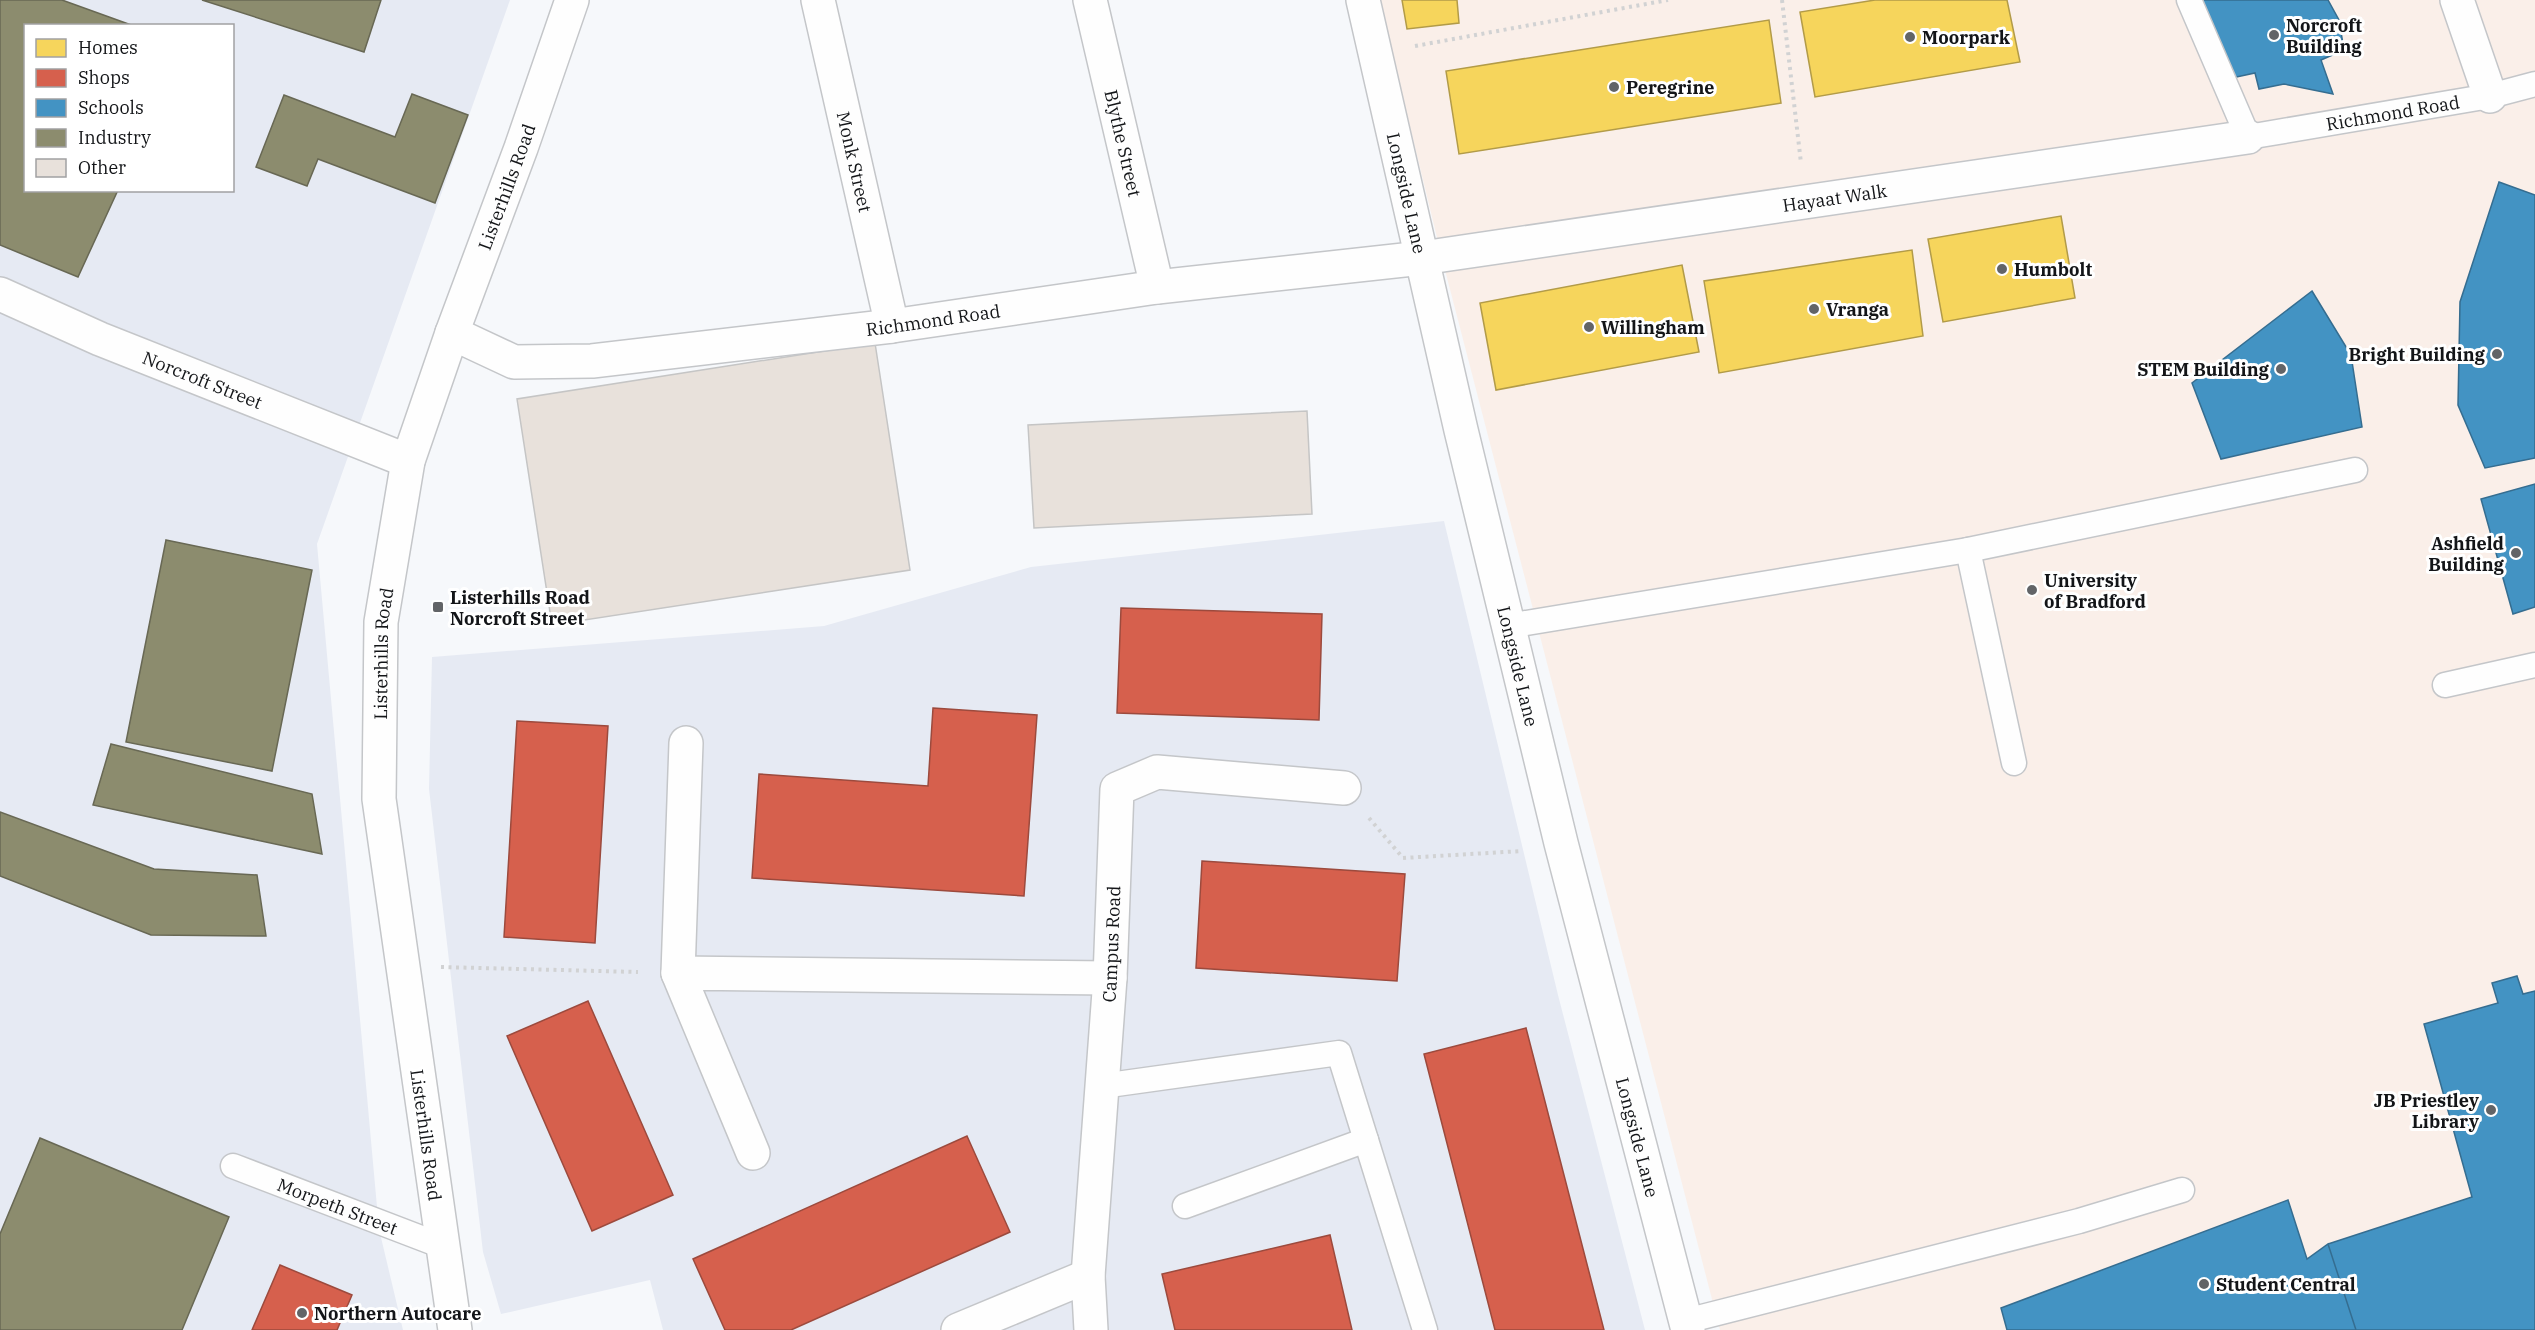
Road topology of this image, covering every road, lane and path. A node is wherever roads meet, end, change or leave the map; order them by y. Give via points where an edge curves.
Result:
1 (572, 0) edge
2 (818, 0) edge
3 (1090, 0) edge
4 (1363, 0) edge
5 (1668, 0) edge
6 (1782, 0) edge
7 (2188, 0) edge
8 (2457, 0) edge
9 (1375, 54) junction
10 (2535, 84) edge
11 (2490, 96) junction
12 (2248, 137) junction
13 (1801, 163) dead end
14 (1422, 258) junction
15 (1156, 287) junction
16 (0, 295) edge
17 (892, 326) junction
18 (452, 333) junction
19 (408, 461) junction
20 (2355, 471) dead end
21 (1968, 550) junction
22 (1508, 626) junction
23 (2535, 664) edge
24 (2445, 685) dead end
25 (686, 743) dead end
26 (2014, 763) dead end
27 (1344, 788) joint
28 (1528, 850) dead end
29 (402, 969) junction
30 (678, 973) junction
31 (1110, 978) junction
32 (1102, 1086) junction
33 (1366, 1140) junction
34 (753, 1153) dead end
35 (233, 1166) dead end
36 (2182, 1190) dead end
37 (1185, 1206) dead end
38 (442, 1246) junction
39 (1088, 1276) junction
40 (1687, 1326) edge
41 (455, 1330) edge
42 (958, 1330) edge
43 (1091, 1330) edge
44 (1425, 1330) edge

1 - 18 street, Listerhills Road
2 - 17 street, Monk Street
3 - 15 street, Blythe Street
4 - 9 street, Longside Lane
5 - 9 path
6 - 13 path
7 - 12 lane
8 - 11 street
9 - 14 street, Longside Lane
10 - 11 lane, Richmond Road
11 - 12 lane, Richmond Road
12 - 14 street, Hayaat Walk
14 - 15 street, Richmond Road
14 - 22 street, Longside Lane
15 - 17 street, Richmond Road
16 - 19 street, Norcroft Street via 100,339
17 - 18 street, Richmond Road via 592,361 514,362
18 - 19 street, Listerhills Road
19 - 29 street, Listerhills Road via 381,622 379,752 379,799
20 - 21 lane
21 - 22 lane
21 - 26 lane
22 - 40 street, Longside Lane
23 - 24 lane
25 - 30 street
27 - 28 path via 1403,858
27 - 31 street, Campus Road via 1157,771 1117,789
29 - 30 path via 452,966
29 - 38 street, Listerhills Road
30 - 31 street
30 - 34 street
31 - 32 street, Campus Road
32 - 33 lane via 1339,1053
32 - 39 street, Campus Road
33 - 37 lane
33 - 44 lane
35 - 38 lane, Morpeth Street
36 - 40 lane
38 - 41 street, Listerhills Road
39 - 42 street
39 - 43 street, Campus Road

